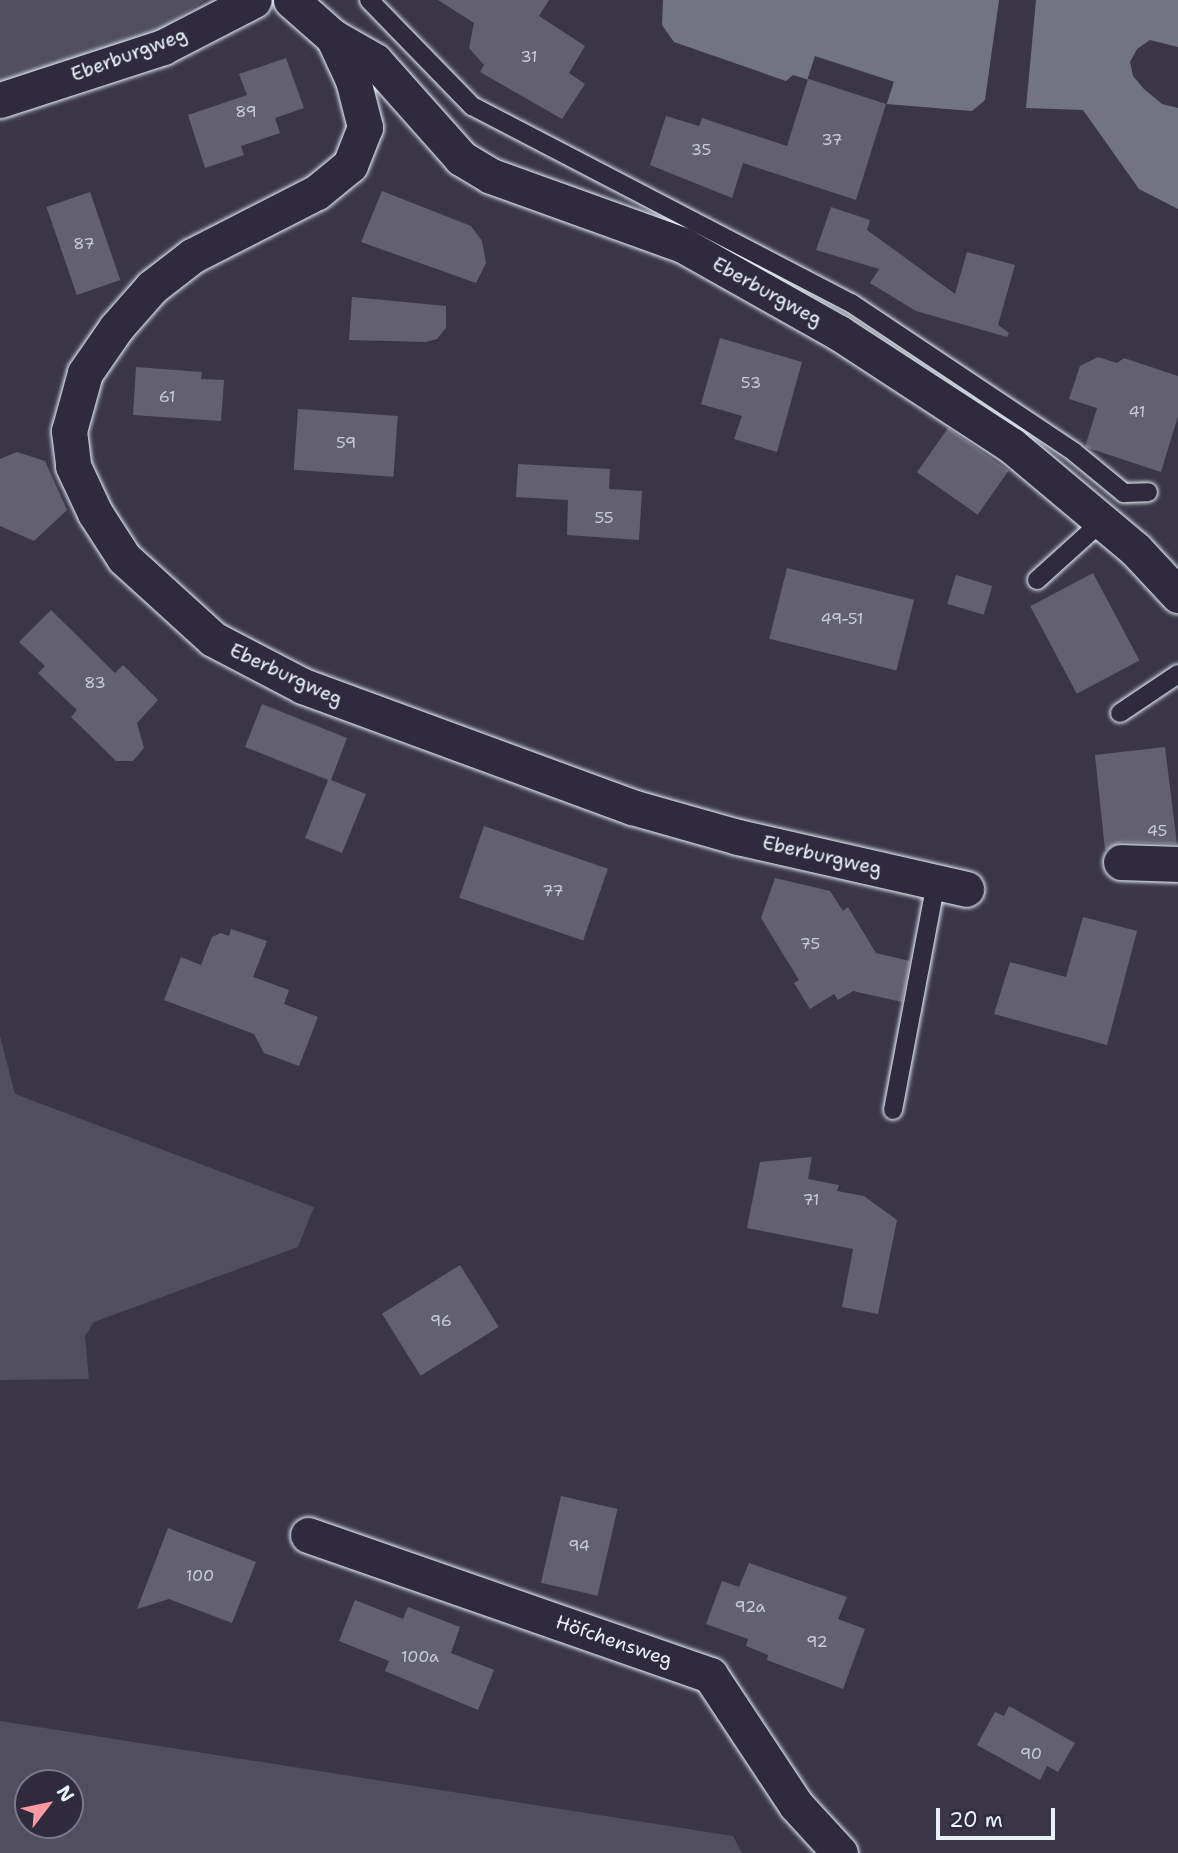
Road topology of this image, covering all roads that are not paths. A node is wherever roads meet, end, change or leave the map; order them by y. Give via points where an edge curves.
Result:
1 (254, 0) edge
2 (291, 0) edge
3 (369, 0) edge
4 (333, 37) junction
5 (0, 100) edge
6 (1148, 492) dead end
7 (1100, 523) junction
8 (1037, 580) dead end
9 (1178, 595) edge
10 (1178, 674) edge
11 (1120, 713) dead end
12 (1121, 862) dead end
13 (1178, 864) edge
14 (951, 885) joint
15 (893, 1110) dead end
16 (308, 1535) dead end
17 (840, 1853) edge

1 - 5 street, Eberburgweg via 163,47
2 - 4 street, Eberburgweg
3 - 6 lane via 472,106 851,303 1074,452 1124,493
4 - 7 street, Eberburgweg via 375,61 461,158 491,176 683,245 765,290 1011,444
4 - 14 street, Eberburgweg via 353,80 365,127 351,165 317,192 192,256 152,287 85,373 69,431 73,466 95,513 124,558 214,639 303,686 632,807
7 - 8 lane
7 - 9 street, Eberburgweg via 1136,550
10 - 11 lane
12 - 13 street
14 - 15 lane
16 - 17 street, Höfchensweg via 710,1675 796,1805

